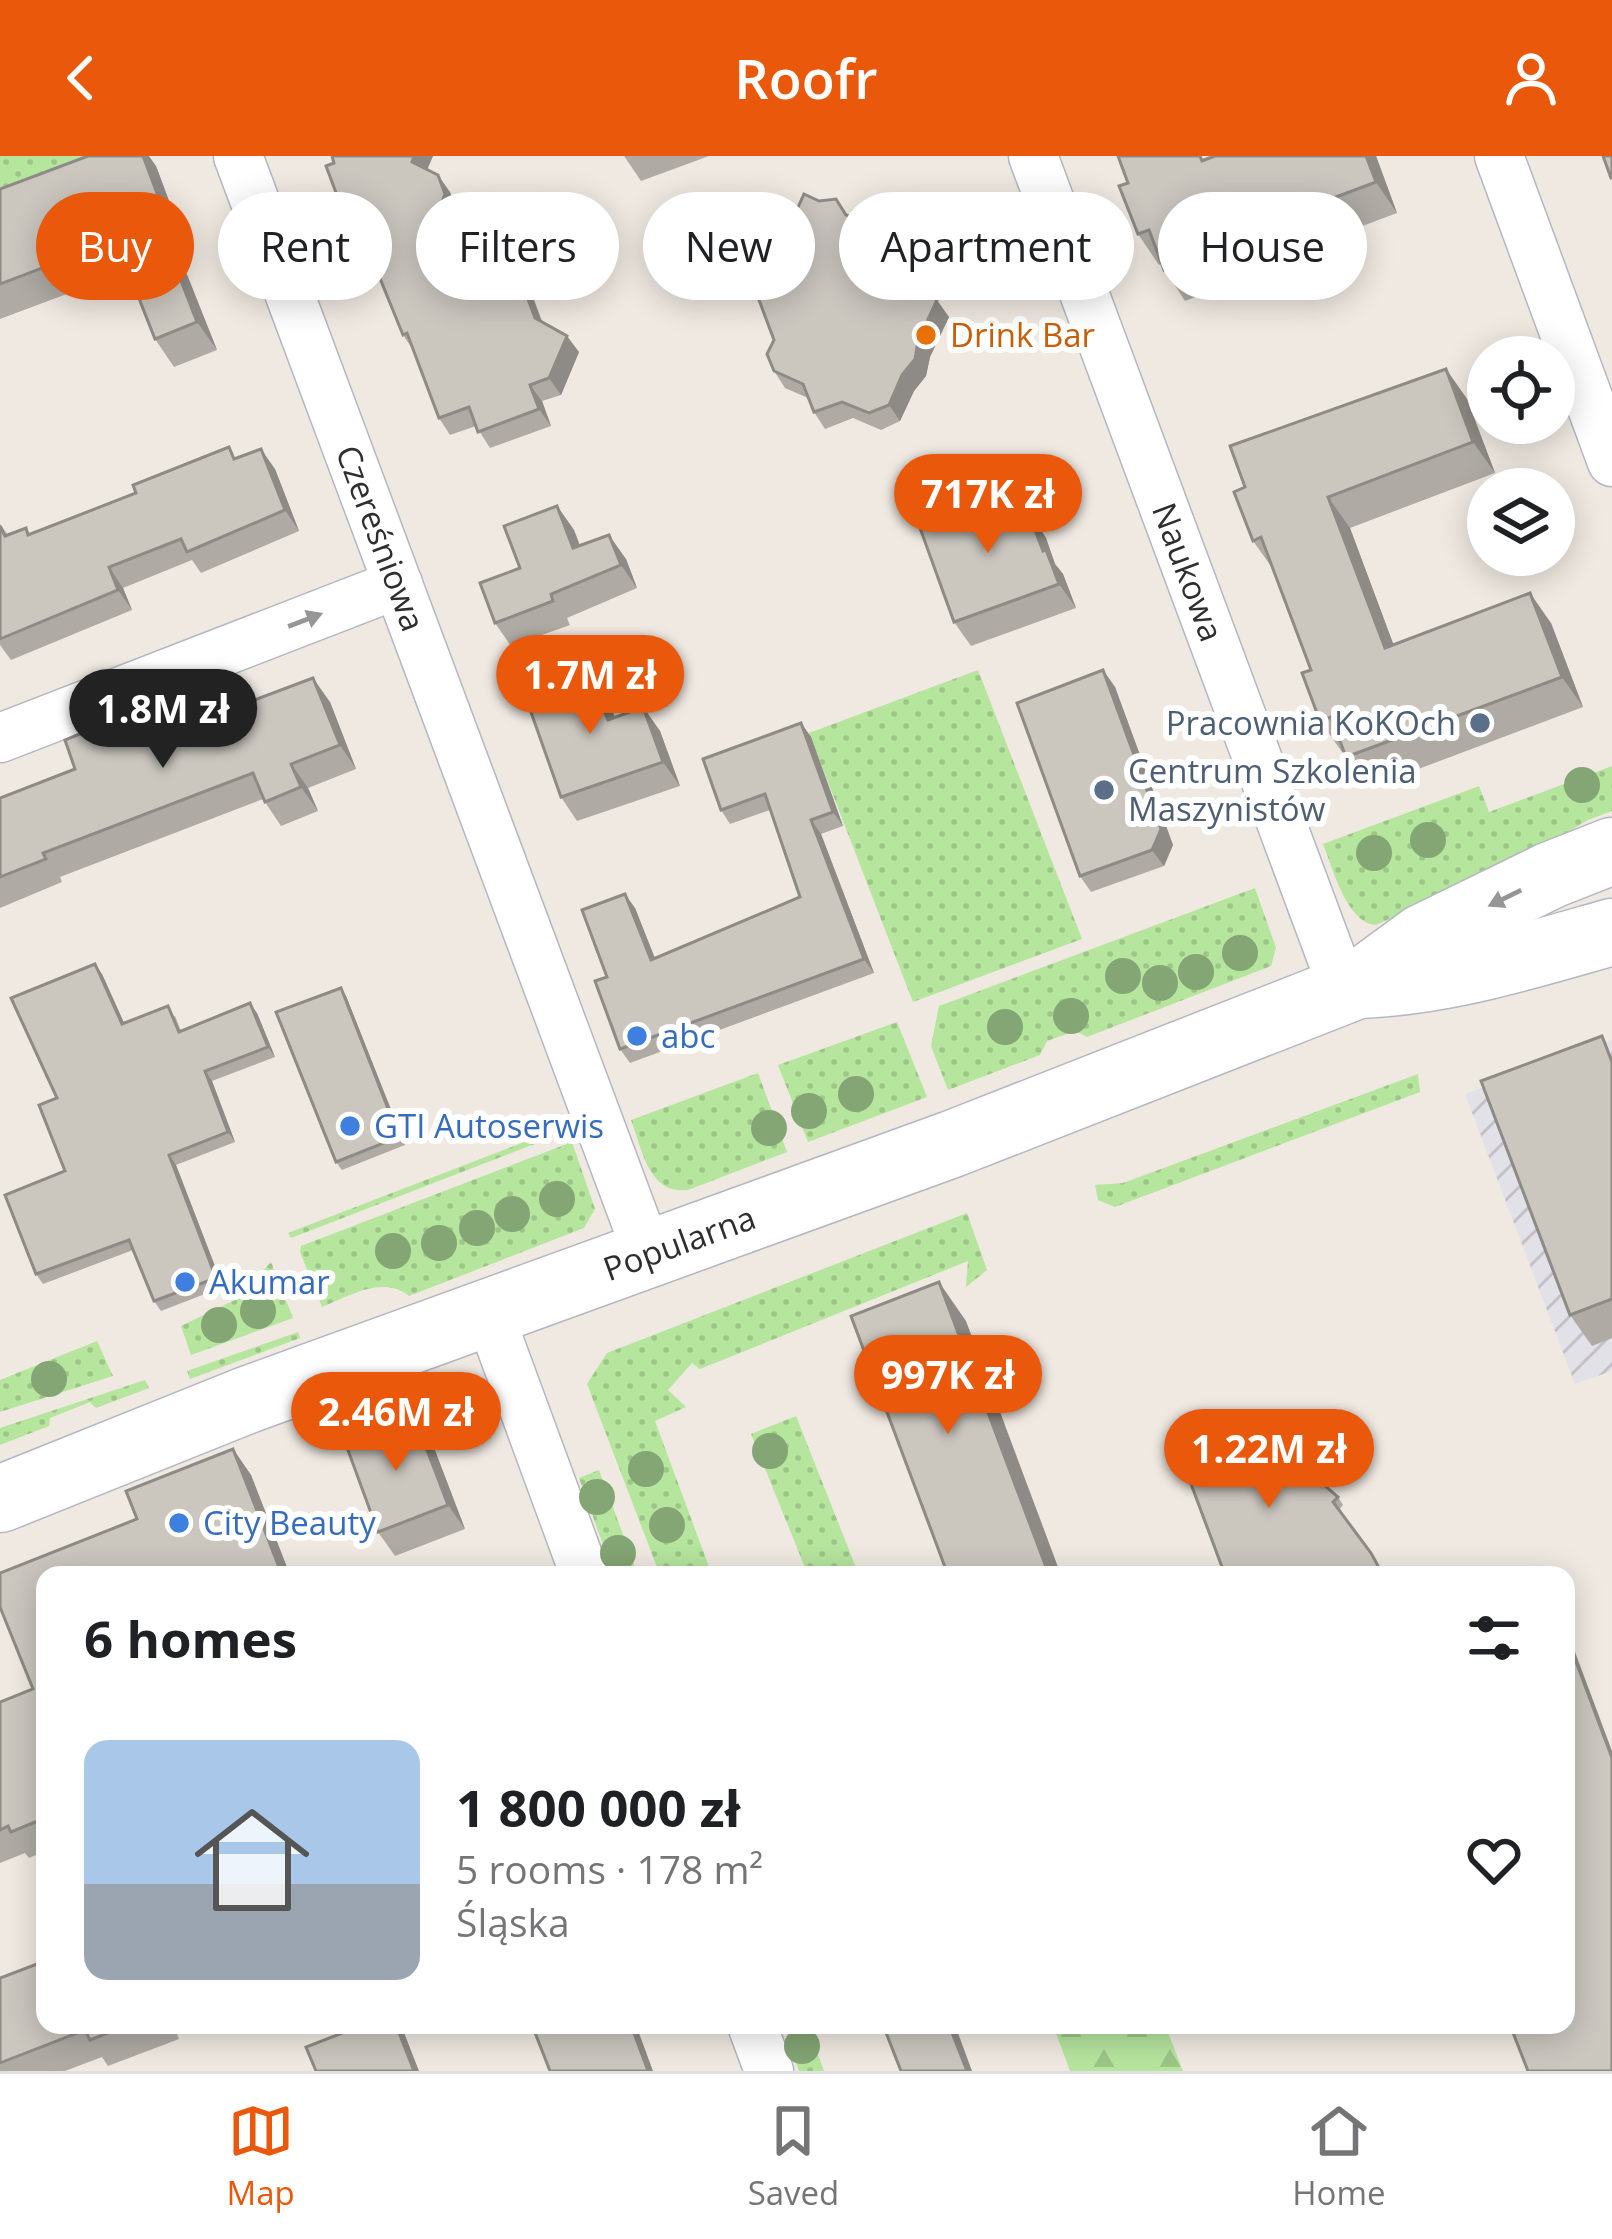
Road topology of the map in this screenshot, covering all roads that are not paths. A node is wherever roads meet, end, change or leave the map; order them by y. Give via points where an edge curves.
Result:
1 (238, 156) edge
2 (1033, 156) edge
3 (1499, 156) edge
4 (1612, 462) edge
5 (398, 584) junction
6 (0, 738) edge
7 (1612, 851) edge
8 (1612, 932) edge
9 (1351, 988) junction
10 (649, 1257) junction
11 (489, 1314) junction
12 (0, 1499) edge
13 (582, 1566) edge
14 (756, 2034) edge
15 (770, 2071) edge

1 - 5 street, Czereśniowa
2 - 9 street, Naukowa
3 - 4 street
6 -> 5 street
5 - 10 street, Czereśniowa
7 -> 9 street, Popularna via 1421,938
8 - 9 street, Popularna via 1471,973
9 - 10 street, Popularna
10 - 11 street, Popularna
11 - 12 street, Popularna
11 - 13 street
14 - 15 street

